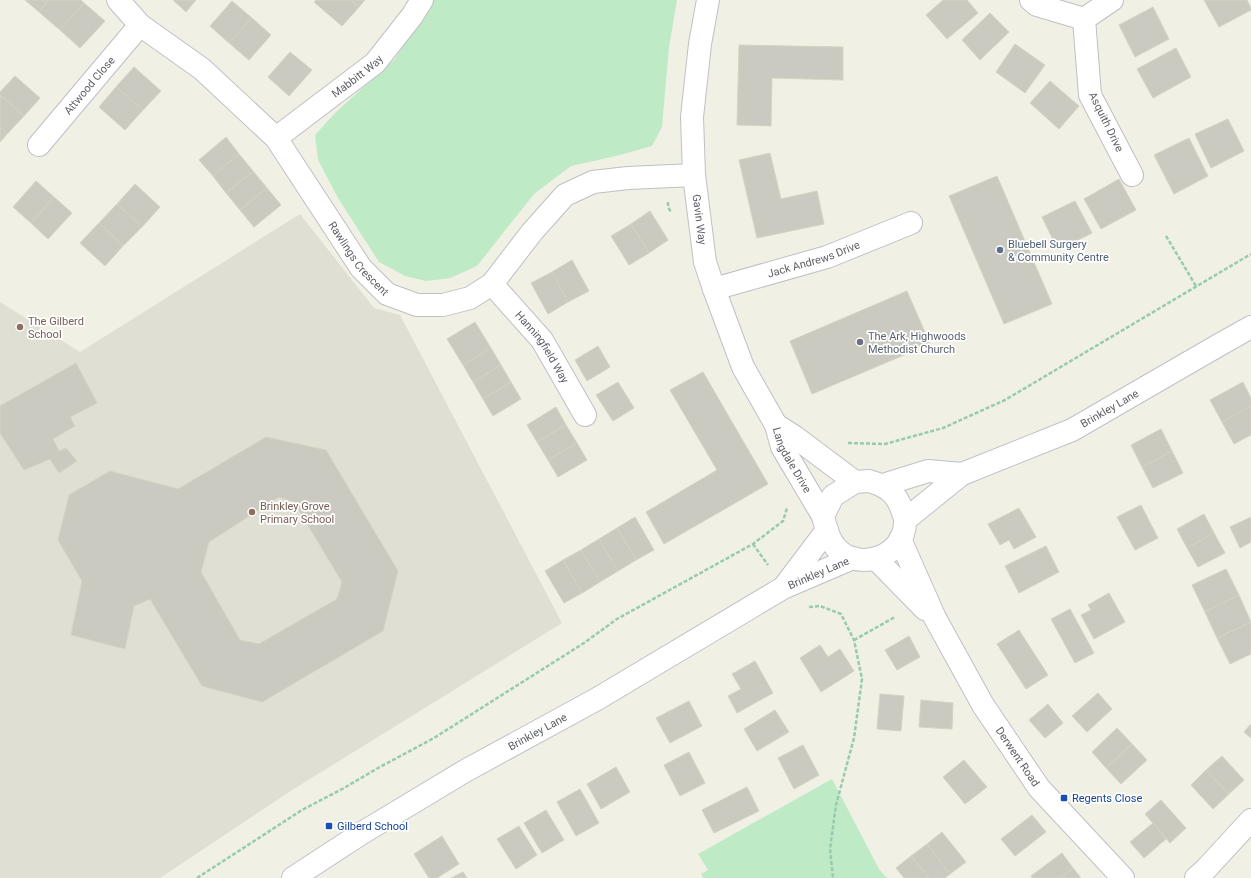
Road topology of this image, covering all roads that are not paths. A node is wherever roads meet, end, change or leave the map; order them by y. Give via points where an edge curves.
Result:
1 (118, 0) edge
2 (422, 0) edge
3 (708, 0) edge
4 (1030, 0) edge
5 (1112, 0) edge
6 (1084, 19) junction
7 (140, 25) junction
8 (276, 138) junction
9 (39, 145) dead end
10 (694, 175) junction
11 (1132, 175) dead end
12 (911, 223) dead end
13 (492, 284) junction
14 (714, 289) junction
15 (1251, 328) edge
16 (585, 415) dead end
17 (776, 425) junction
18 (962, 474) junction
19 (855, 482) junction
20 (883, 485) junction
21 (825, 523) junction
22 (903, 530) junction
23 (853, 558) junction
24 (876, 559) junction
25 (783, 588) junction
26 (927, 611) junction
27 (1251, 820) edge
28 (293, 878) edge
29 (1123, 878) edge
30 (1196, 878) edge

1 - 7 street, Rawlings Crescent
2 - 8 street, Mabbitt Way via 375,63
3 - 10 street, Gavin Way via 692,117
4 - 6 street via 1036,5
5 - 6 street
6 - 11 street, Asquith Drive via 1090,95
7 - 8 street, Rawlings Crescent via 202,69
7 - 9 street, Attwood Close
8 - 13 street, Rawlings Crescent via 362,268 387,294 417,305 443,305 470,298
10 - 13 street, Rawlings Crescent via 593,182 566,195 532,232
10 - 14 street, Gavin Way via 705,262
12 - 14 street, Jack Andrews Drive via 827,257
13 - 16 street, Hanningfield Way via 542,340
14 - 17 street, Gavin Way via 743,367
15 - 18 street, Brinkley Lane via 1072,430
17 - 19 street, Langdale Drive
17 - 21 street, Langdale Drive via 782,448
18 - 20 street, Brinkley Lane via 928,471
18 - 22 street, Brinkley Lane
19 - 20 street, Brinkley Lane via 869,481
19 - 21 street, Brinkley Lane via 833,496
20 - 22 street via 899,500
21 - 23 street, Brinkley Lane via 832,543 841,552
21 - 25 street, Brinkley Lane
22 - 24 street, Brinkley Lane via 890,552
22 - 26 street, Derwent Road
23 - 24 street, Brinkley Lane
23 - 25 street, Brinkley Lane
24 - 26 street, Derwent Road
25 - 28 street, Brinkley Lane via 597,699 465,771
26 - 29 street, Derwent Road via 983,706 1039,788
27 - 30 street

